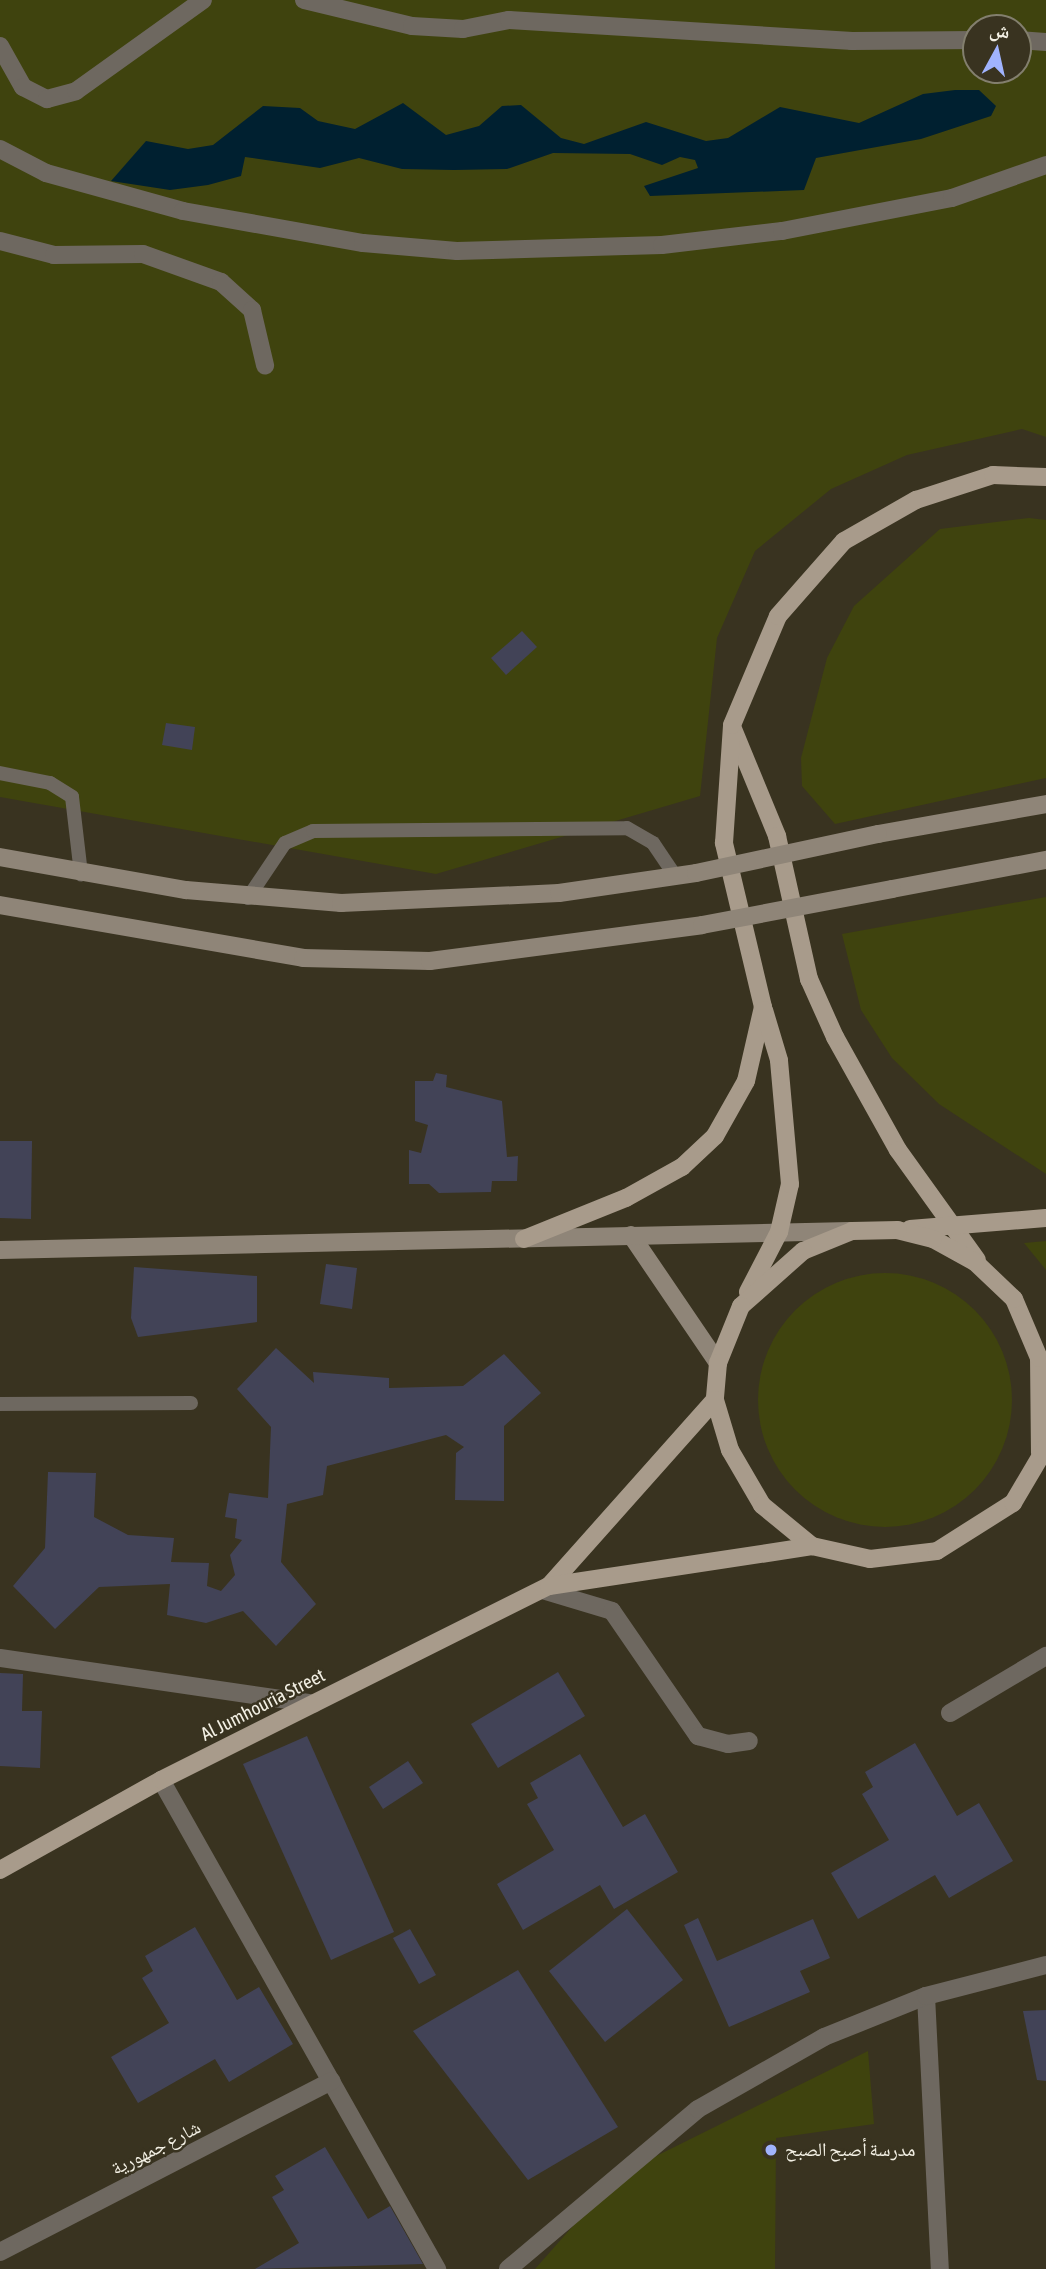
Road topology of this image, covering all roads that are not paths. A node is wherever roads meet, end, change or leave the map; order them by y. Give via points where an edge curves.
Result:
1 (203, 0) edge
2 (304, 0) edge
3 (962, 40) edge
4 (0, 46) edge
5 (0, 149) edge
6 (1046, 165) edge
7 (0, 241) edge
8 (265, 365) dead end
9 (1046, 477) edge
10 (732, 726) junction
11 (0, 773) edge
12 (1046, 804) edge
13 (0, 856) edge
14 (1046, 860) edge
15 (81, 874) junction
16 (675, 876) junction
17 (248, 898) junction
18 (0, 905) edge
19 (763, 1007) junction
20 (1046, 1217) edge
21 (951, 1225) junction
22 (898, 1230) junction
23 (852, 1231) junction
24 (779, 1232) junction
25 (631, 1235) junction
26 (524, 1239) junction
27 (0, 1250) edge
28 (984, 1269) junction
29 (741, 1306) junction
30 (718, 1363) junction
31 (715, 1400) junction
32 (191, 1403) dead end
33 (0, 1404) edge
34 (1044, 1452) edge
35 (812, 1546) junction
36 (546, 1588) junction
37 (1046, 1656) edge
38 (0, 1658) edge
39 (313, 1704) junction
40 (950, 1713) dead end
41 (749, 1741) dead end
42 (161, 1780) junction
43 (0, 1870) edge
44 (1046, 1965) edge
45 (926, 1996) junction
46 (331, 2081) junction
47 (0, 2252) edge
48 (437, 2269) edge
49 (508, 2269) edge
50 (940, 2269) edge

1 - 4 street via 76,90 47,99 23,87
2 - 3 street via 425,26 463,29 509,20 796,38
5 - 6 street via 46,173 183,211 363,243 457,251 662,245 782,231 952,198
7 - 8 street via 54,255 143,254 221,282 251,310
9 - 10 main road via 993,475 960,482 844,541 778,616
10 - 19 main road via 724,843
10 - 21 main road via 777,836 809,979 865,1096
11 - 15 lane via 50,783 72,797
12 - 16 main road, bridge
13 - 15 main road
14 - 18 main road, bridge via 702,925 430,961 303,958
15 - 17 main road
16 - 17 main road via 448,901
16 - 17 lane via 653,843 627,828 313,831 285,843
19 - 24 main road via 789,1131 790,1184
19 - 26 main road via 746,1081 715,1136 682,1167 626,1198
20 - 21 main road
21 - 22 main road
21 - 28 main road
22 - 23 main road
22 - 28 main road via 933,1239
23 - 24 main road
23 - 29 main road via 803,1251
24 - 25 main road
24 - 29 main road
25 - 26 main road
25 - 30 main road
26 - 27 main road
28 - 34 main road via 1014,1299 1039,1358
29 - 30 main road
30 - 31 main road
31 - 35 main road via 730,1450 762,1505
31 - 36 main road, Al Jumhouria Street
32 - 33 lane
34 - 35 main road via 1013,1503 937,1551 870,1559
35 - 36 main road, Al Jumhouria Street
36 - 39 main road, Al Jumhouria Street
36 - 41 street via 612,1611 698,1736 728,1744
37 - 40 street
38 - 39 street
39 - 42 main road, Al Jumhouria Street
42 - 43 main road, Al Jumhouria Street
42 - 46 street
44 - 45 street
45 - 49 street via 824,2037 698,2109
45 - 50 street
46 - 47 street, شارع جمهورية
46 - 48 street

